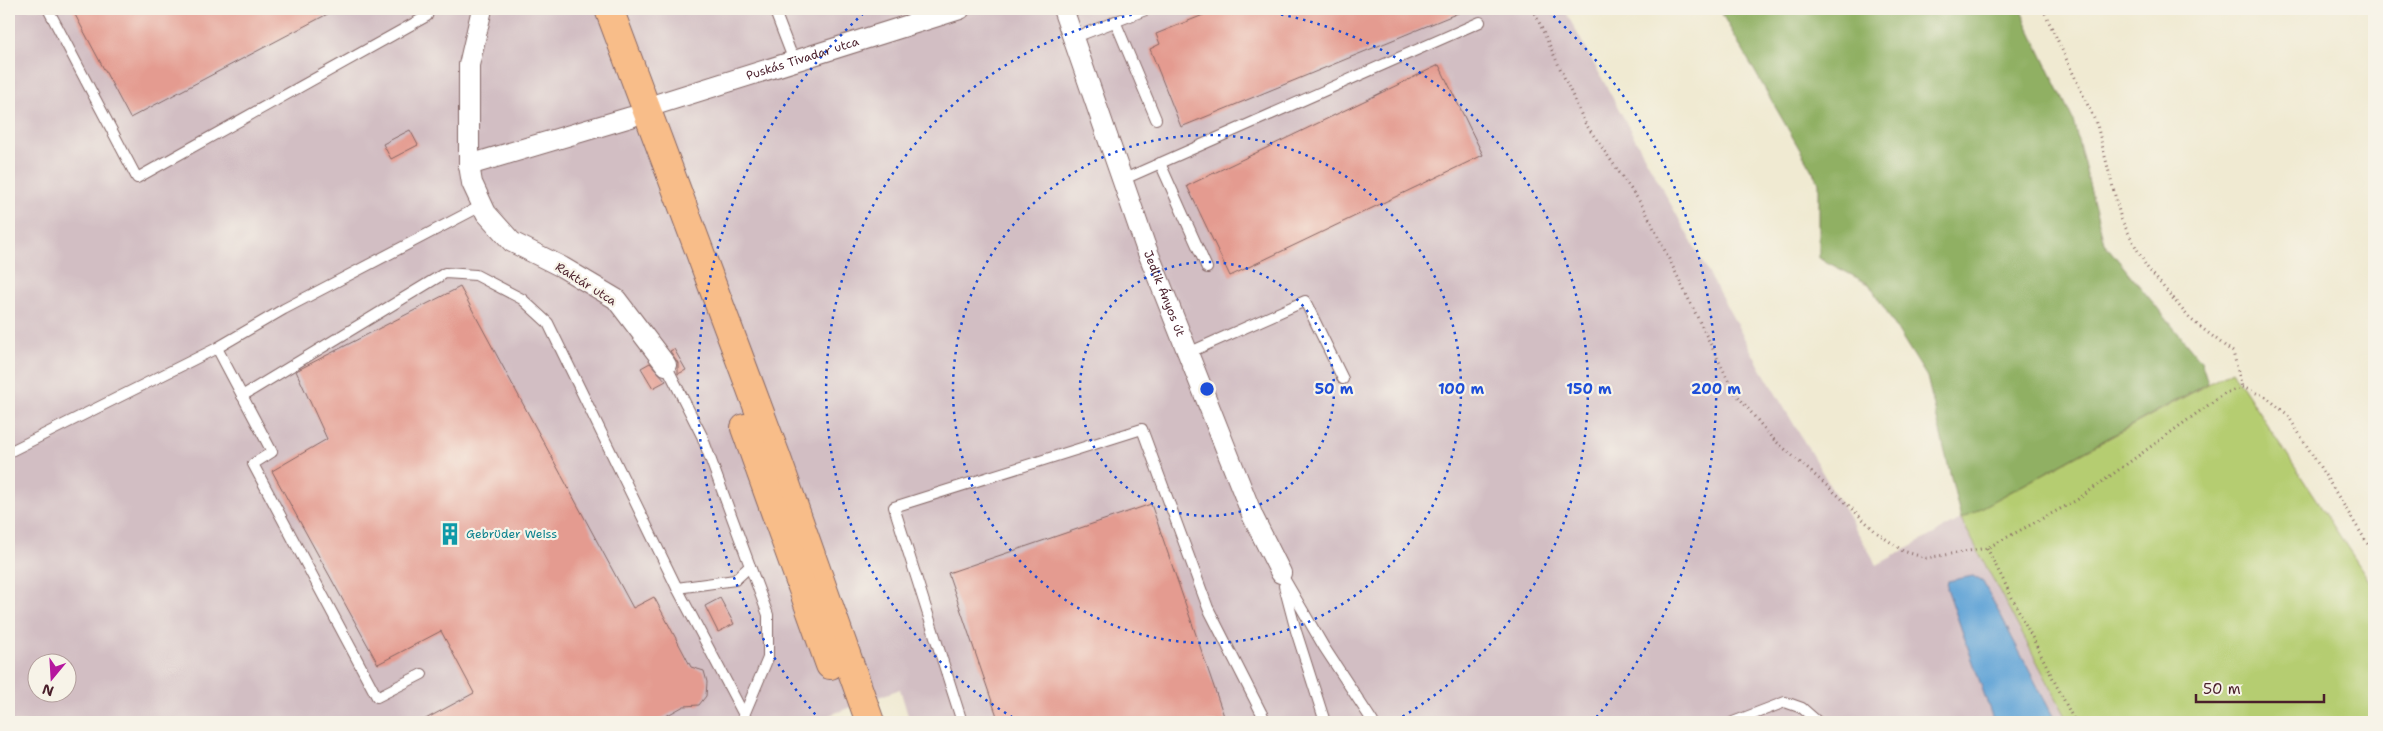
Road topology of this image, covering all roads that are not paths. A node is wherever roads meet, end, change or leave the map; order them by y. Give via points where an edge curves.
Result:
1 (48, 9) edge
2 (429, 9) edge
3 (482, 9) edge
4 (592, 9) edge
5 (609, 9) edge
6 (774, 9) edge
7 (960, 9) edge
8 (1062, 9) edge
9 (1148, 9) edge
10 (1116, 21) junction
11 (1480, 22) dead end
12 (1073, 38) junction
13 (794, 61) junction
14 (638, 112) junction
15 (1156, 119) dead end
16 (1160, 163) junction
17 (469, 165) junction
18 (1122, 180) junction
19 (482, 205) junction
20 (1207, 268) dead end
21 (217, 348) junction
22 (1188, 354) junction
23 (666, 365) joint
24 (1343, 379) dead end
25 (242, 396) junction
26 (9, 452) edge
27 (750, 566) junction
28 (1281, 573) junction
29 (677, 588) junction
30 (422, 674) dead end
31 (746, 719) edge
32 (850, 722) edge
33 (870, 722) edge
34 (962, 722) edge
35 (1266, 722) edge
36 (1325, 722) edge
37 (1373, 722) edge
38 (1733, 722) edge
39 (1818, 722) edge

1 - 2 lane via 137,178 427,16
3 - 17 street, Raktár utca via 469,65
4 - 14 main road
5 - 14 main road
6 - 13 lane
7 - 13 street, Puskás Tivadar utca
8 - 12 street, Jedlik Ányos út
9 - 10 lane
10 - 12 lane
10 - 15 lane
11 - 16 lane
12 - 18 street, Jedlik Ányos út
13 - 14 street, Puskás Tivadar utca
14 - 17 street, Puskás Tivadar utca
14 - 32 main road
14 - 33 main road via 776,456
16 - 18 lane
16 - 20 lane
17 - 19 street, Raktár utca
18 - 22 street, Jedlik Ányos út
19 - 21 lane
19 - 23 street, Raktár utca via 512,242 562,267 616,300
21 - 25 lane
21 - 26 lane
22 - 24 lane via 1305,301
22 - 28 street, Jedlik Ányos út via 1253,517
23 - 27 lane, Raktár utca via 702,436
25 - 29 lane via 445,273 476,275 522,299 548,323
25 - 30 lane via 272,452 254,464 378,697
27 - 29 lane via 735,580
27 - 31 lane, Raktár utca via 768,615 768,658
28 - 36 lane
28 - 37 lane
29 - 31 lane
34 - 35 lane via 894,507 1142,429 1208,608
38 - 39 lane via 1785,702 1802,708

